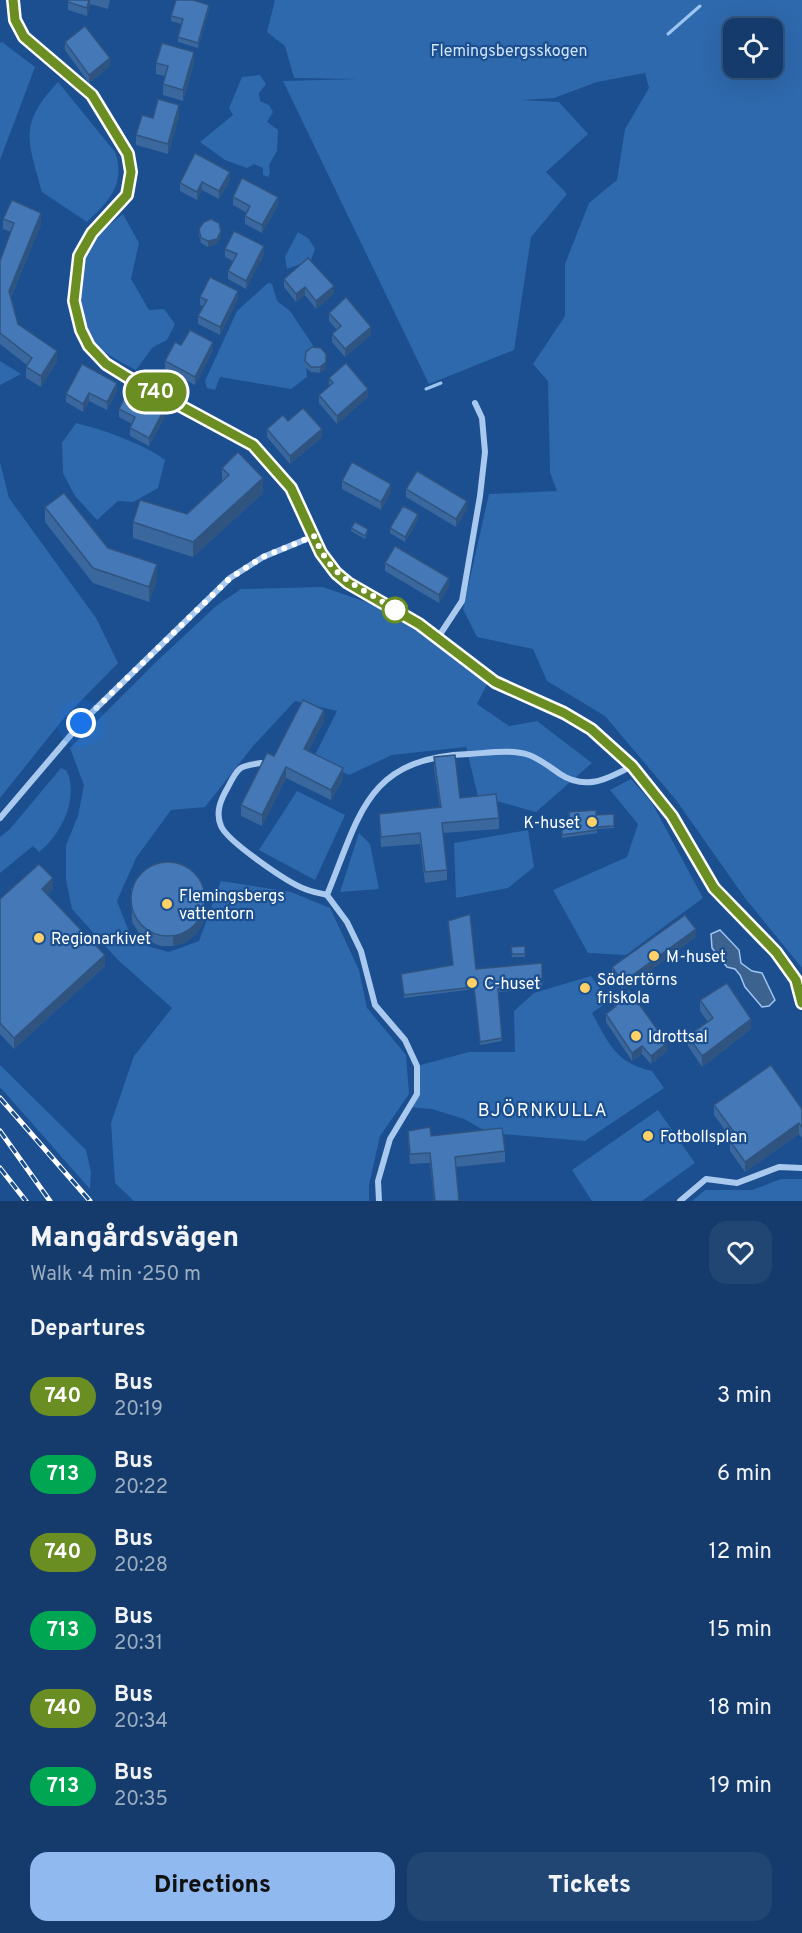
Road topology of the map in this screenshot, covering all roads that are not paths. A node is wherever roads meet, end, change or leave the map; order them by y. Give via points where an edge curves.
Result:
1 (13, 0) edge
2 (475, 403) dead end
3 (314, 536) junction
4 (437, 639) junction
5 (261, 762) edge
6 (632, 766) junction
7 (0, 818) edge
8 (327, 895) junction
9 (802, 1003) edge
10 (802, 1168) edge
11 (379, 1201) edge
12 (680, 1201) edge

1 - 3 street via 15,20 24,37 92,95 128,154 131,172 127,195 92,233 79,256 74,301 89,346 106,364 253,445 291,488
2 - 4 street via 482,418 485,452 480,496 462,601
3 - 4 street via 336,573
3 - 7 street via 263,557 230,578 81,723
4 - 6 street via 495,682 591,729
5 - 8 street via 236,770 220,803 220,825 244,850 298,886
6 - 8 street via 597,783 587,783 562,776 527,754 448,755 421,760 381,784 362,808
6 - 9 street via 672,816 714,888 776,952 796,980
8 - 11 street via 347,922 361,951 375,1005 405,1040 417,1066 417,1094 390,1139 378,1180
10 - 12 street via 779,1167 737,1183 706,1179

